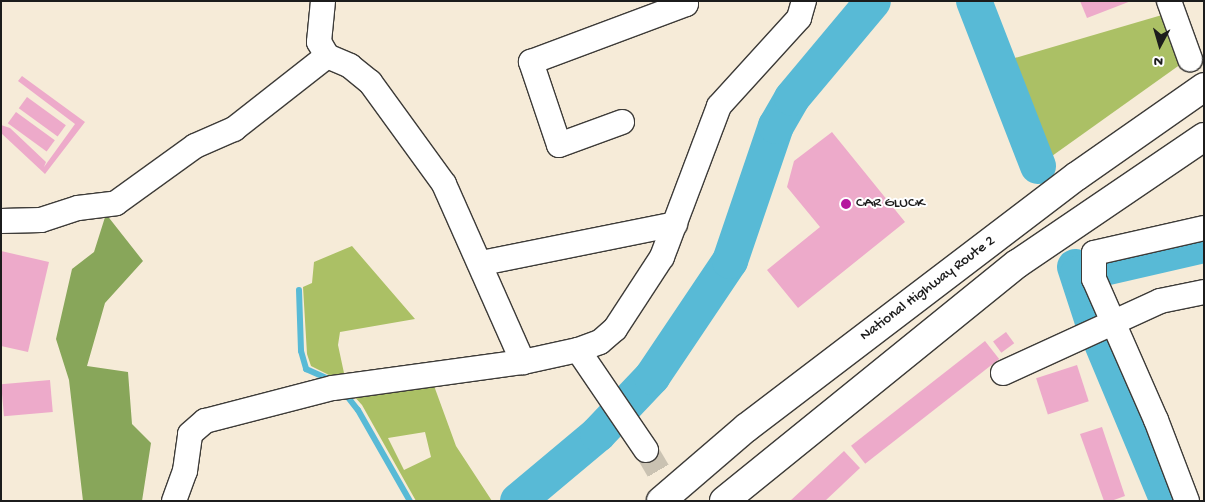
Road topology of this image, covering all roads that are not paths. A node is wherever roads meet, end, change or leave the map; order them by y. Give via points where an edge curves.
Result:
1 (323, 1) edge
2 (685, 1) edge
3 (804, 1) edge
4 (1169, 1) edge
5 (327, 56) junction
6 (1190, 59) dead end
7 (1204, 87) edge
8 (622, 122) dead end
9 (1204, 136) edge
10 (1, 221) edge
11 (675, 224) junction
12 (1204, 228) edge
13 (482, 263) junction
14 (1204, 292) edge
15 (1103, 329) junction
16 (578, 350) junction
17 (523, 362) junction
18 (1003, 373) dead end
19 (746, 428) junction
20 (794, 443) junction
21 (646, 450) tunnel mouth
22 (174, 501) edge
23 (644, 501) edge
24 (660, 501) edge
25 (724, 501) edge
26 (736, 501) edge
27 (1187, 501) edge

1 - 5 street via 319,42
2 - 8 street via 686,4 531,62 558,145
3 - 11 street via 799,18 719,106
4 - 6 street
5 - 10 street via 234,129 195,146 116,203 78,208 41,220
5 - 13 street via 350,66 370,82 444,184
7 - 19 highway, National Highway Route 2 via 1078,176
9 - 20 highway via 1017,264
11 - 13 street
11 - 16 street via 662,257 615,328 600,342
12 - 15 street via 1094,253
13 - 17 street
14 - 15 street via 1160,301
15 - 18 street
15 - 27 street
16 - 17 street
16 - 21 street
17 - 22 street via 340,387 205,421 190,434 185,472
19 - 23 highway
19 - 24 highway, National Highway Route 2
20 - 25 highway
20 - 26 highway

